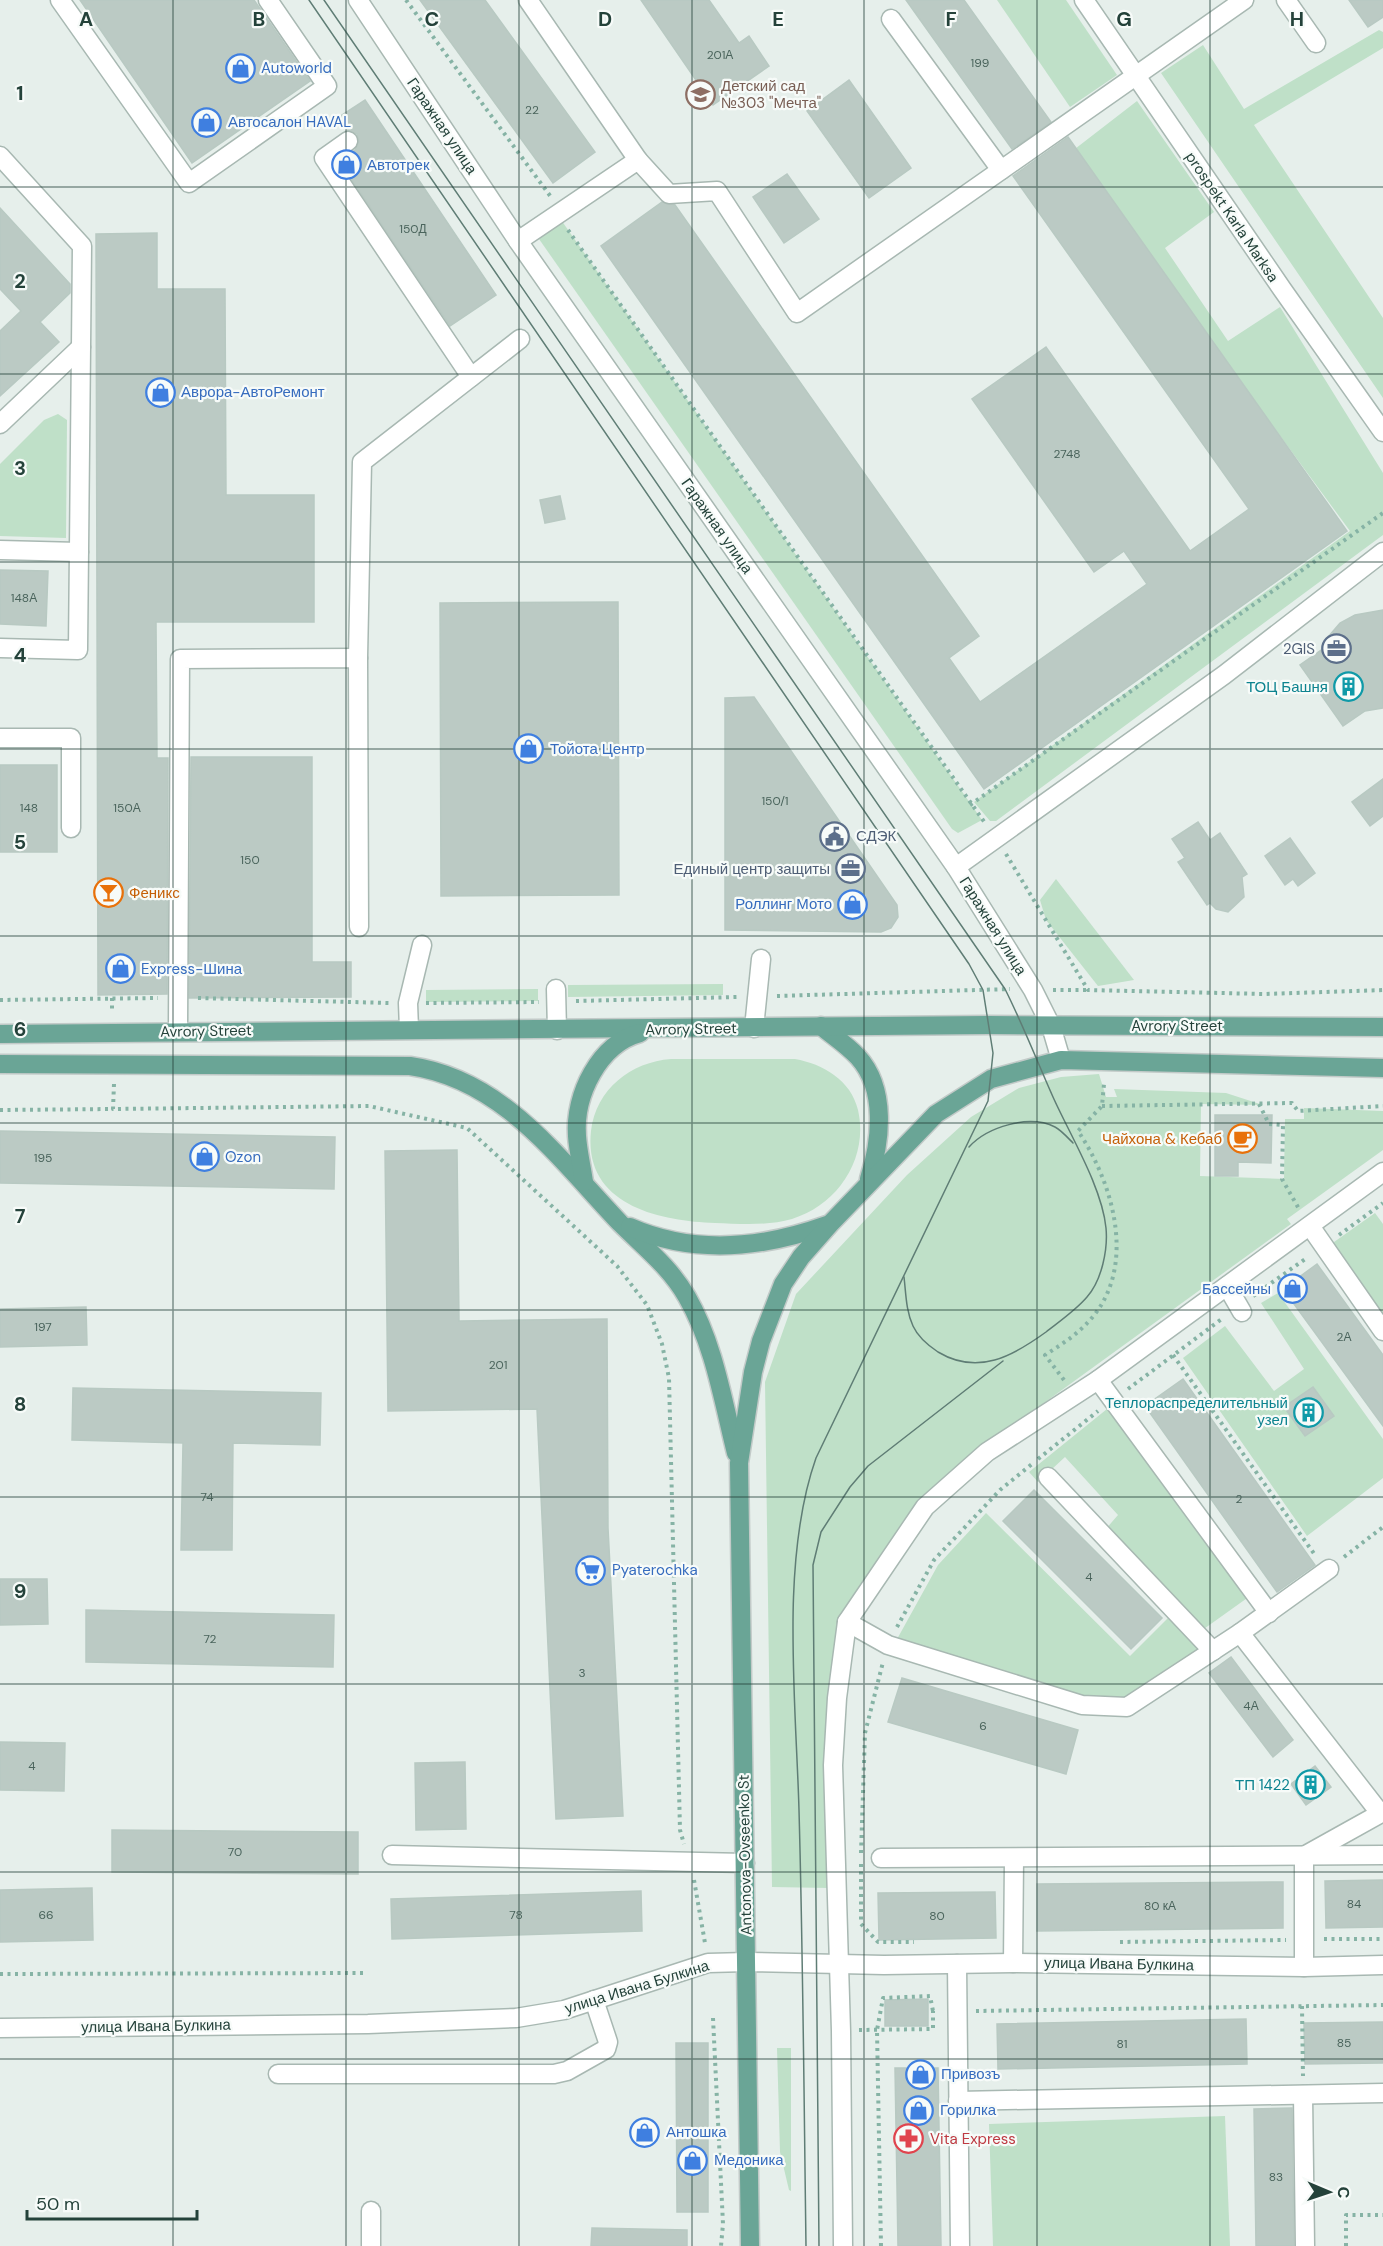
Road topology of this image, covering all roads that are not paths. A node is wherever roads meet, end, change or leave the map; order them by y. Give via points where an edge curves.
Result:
1 (60, 0) edge
2 (268, 0) edge
3 (358, 0) edge
4 (528, 0) edge
5 (1084, 0) edge
6 (1245, 0) edge
7 (1286, 0) edge
8 (891, 19) dead end
9 (1316, 43) dead end
10 (1136, 76) junction
11 (348, 141) dead end
12 (0, 156) edge
13 (638, 160) junction
14 (1001, 170) junction
15 (518, 241) junction
16 (520, 339) dead end
17 (81, 347) junction
18 (471, 377) junction
19 (0, 424) edge
20 (1383, 432) edge
21 (0, 550) edge
22 (79, 552) junction
23 (1383, 552) edge
24 (0, 648) edge
25 (358, 658) junction
26 (0, 738) edge
27 (71, 828) dead end
28 (956, 867) junction
29 (359, 927) dead end
30 (422, 945) dead end
31 (760, 959) dead end
32 (556, 989) dead end
33 (821, 1026) junction
34 (1051, 1026) junction
35 (1383, 1027) edge
36 (754, 1028) junction
37 (409, 1029) junction
38 (557, 1030) junction
39 (651, 1030) junction
40 (178, 1031) junction
41 (0, 1034) edge
42 (1061, 1060) junction
43 (0, 1064) edge
44 (1383, 1068) edge
45 (1383, 1172) edge
46 (584, 1182) junction
47 (867, 1183) junction
48 (620, 1222) junction
49 (830, 1224) junction
50 (1310, 1226) junction
51 (1227, 1286) junction
52 (1240, 1309) road end
53 (1383, 1331) edge
54 (1098, 1380) junction
55 (739, 1463) junction
56 (1048, 1477) dead end
57 (1323, 1563) road end
58 (1269, 1613) junction
59 (847, 1622) junction
60 (1240, 1633) junction
61 (1213, 1651) junction
62 (1381, 1813) edge
63 (392, 1855) dead end
64 (1383, 1855) edge
65 (1304, 1856) junction
66 (881, 1858) dead end
67 (1014, 1858) junction
68 (745, 1863) junction
69 (747, 1962) junction
70 (838, 1962) junction
71 (1013, 1963) junction
72 (957, 1964) junction
73 (1383, 1965) edge
74 (1304, 1967) junction
75 (594, 2000) junction
76 (0, 2028) edge
77 (278, 2074) dead end
78 (1383, 2093) edge
79 (1303, 2095) junction
80 (958, 2101) junction
81 (371, 2211) dead end
82 (371, 2246) edge
83 (750, 2246) edge
84 (843, 2246) edge
85 (960, 2246) edge
86 (1305, 2246) edge

1 - 2 street via 189,183 327,86
3 - 15 street, Гаражная улица
4 - 13 street
5 - 10 street, prospekt Karla Marksa
6 - 10 street
7 - 9 street
8 - 14 street
10 - 14 street
10 - 20 street, prospekt Karla Marksa
11 - 18 street via 324,158
12 - 17 street via 82,246
13 - 14 street via 669,194 717,191 797,313
13 - 15 street
15 - 28 street, Гаражная улица
16 - 18 street
17 - 19 street
17 - 22 street
18 - 25 street via 362,462
21 - 22 street
22 - 24 street via 78,651
23 - 28 street via 1224,675
25 - 29 street
25 - 40 street via 180,660
26 - 27 street via 71,738
28 - 34 street, Гаражная улица via 1033,990
30 - 37 street via 408,1003
31 - 36 street
32 - 38 street
33 - 34 main road, Avrory Street
33 - 36 main road, Avrory Street
33 - 47 main road via 859,1058 876,1095 878,1133
34 - 35 main road, Avrory Street
34 - 42 street, Гаражная улица
36 - 39 main road, Avrory Street
37 - 38 main road, Avrory Street
37 - 40 main road, Avrory Street
38 - 39 main road, Avrory Street
39 - 46 main road via 617,1043 588,1082 577,1135
40 - 41 main road, Avrory Street
42 - 44 main road
42 - 47 main road via 992,1079 936,1114
43 - 46 main road via 367,1064 433,1069 478,1087 504,1105
45 - 50 street
46 - 48 main road
47 - 49 main road
48 - 49 main road via 677,1242 728,1246 777,1241
48 - 55 main road, Antonova-Ovseenko St via 670,1271 696,1315 710,1351
49 - 55 main road, Antonova-Ovseenko St via 783,1284 771,1313 753,1372
50 - 51 street
50 - 53 street
51 - 52 street
51 - 54 street
54 - 58 street via 1120,1395
54 - 59 street via 987,1452 925,1507
55 - 68 main road, Antonova-Ovseenko St
56 - 61 street
57 - 58 street
58 - 60 street
59 - 61 street via 888,1645 1082,1705 1127,1707
59 - 70 street via 833,1765
60 - 61 street
60 - 62 street
62 - 65 street
63 - 68 street
64 - 65 street
65 - 67 street
65 - 74 street
66 - 67 street
67 - 71 street
68 - 69 main road, Antonova-Ovseenko St
69 - 70 street, улица Ивана Булкина
69 - 75 street, улица Ивана Булкина via 708,1964
69 - 83 main road, Antonova-Ovseenko St
70 - 72 street, улица Ивана Булкина
70 - 84 street
71 - 72 street, улица Ивана Булкина
71 - 74 street, улица Ивана Булкина
72 - 80 street
73 - 74 street, улица Ивана Булкина
75 - 76 street, улица Ивана Булкина via 516,2018 368,2024
75 - 77 street via 608,2042 606,2049 567,2071
78 - 79 street
79 - 80 street
79 - 86 street
80 - 85 street
81 - 82 street

